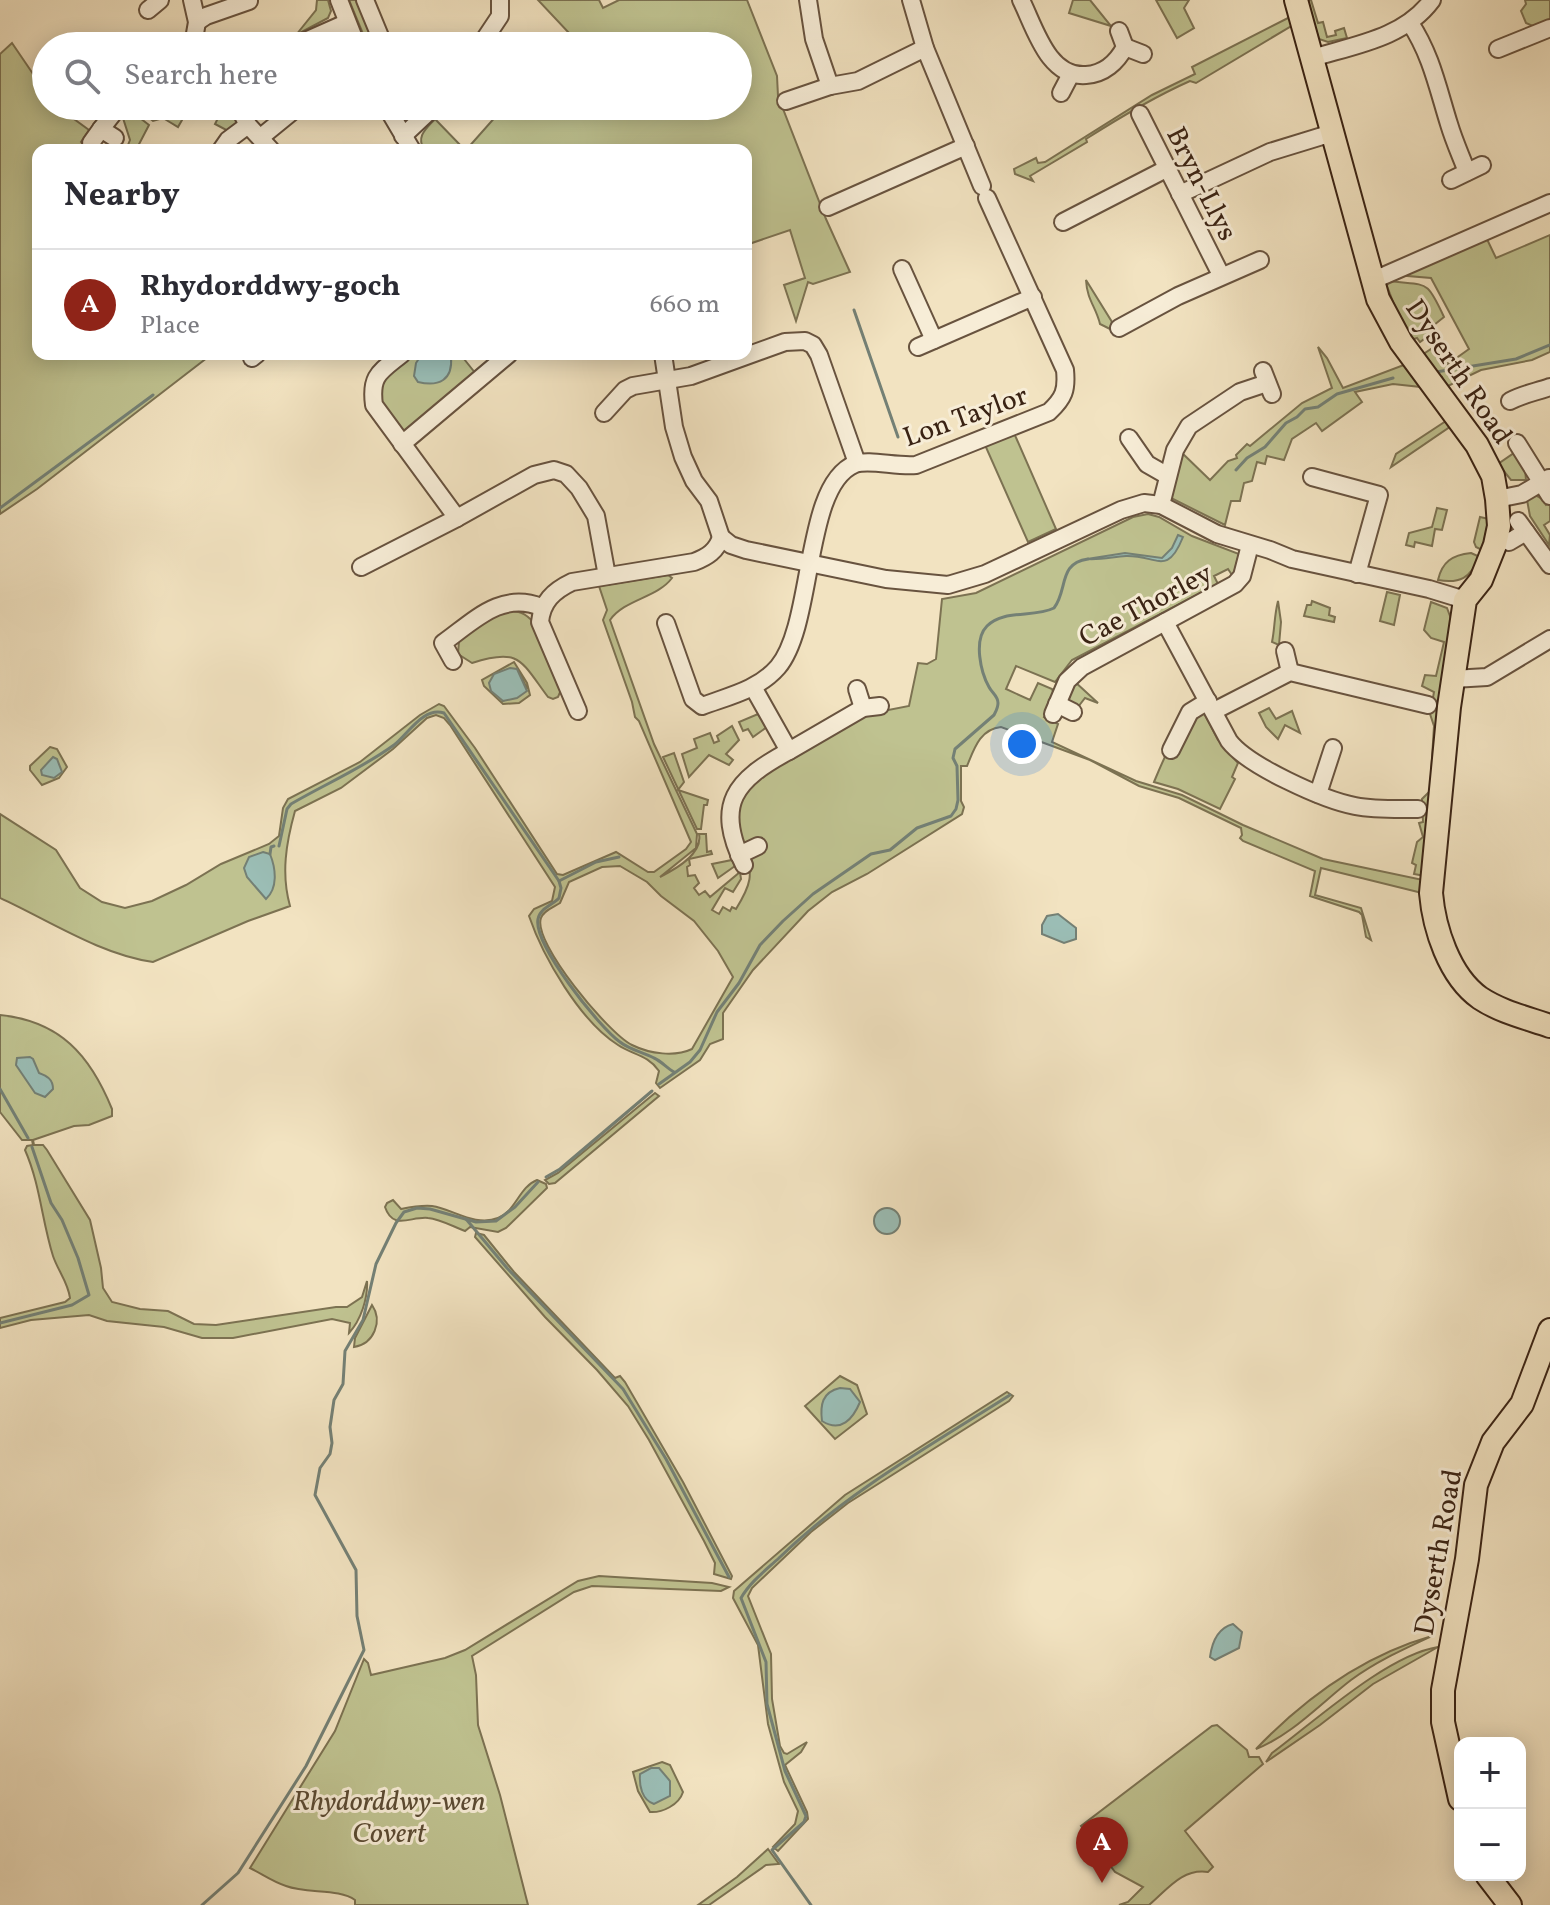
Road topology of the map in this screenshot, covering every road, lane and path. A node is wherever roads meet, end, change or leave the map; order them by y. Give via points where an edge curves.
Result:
1 (192, 0) edge
2 (339, 0) edge
3 (365, 0) edge
4 (808, 0) edge
5 (911, 0) edge
6 (1021, 0) edge
7 (1296, 0) edge
8 (1432, 0) edge
9 (249, 1) edge
10 (506, 2) edge
11 (197, 22) junction
12 (346, 23) junction
13 (1410, 23) junction
14 (1550, 28) edge
15 (195, 32) edge
16 (326, 32) edge
17 (350, 32) edge
18 (378, 32) edge
19 (489, 32) edge
20 (925, 48) junction
21 (1498, 49) dead end
22 (1143, 54) dead end
23 (1312, 58) junction
24 (1071, 74) junction
25 (830, 86) junction
26 (1061, 93) dead end
27 (786, 101) dead end
28 (1140, 114) dead end
29 (112, 120) edge
30 (248, 120) edge
31 (287, 120) edge
32 (394, 120) edge
33 (424, 120) edge
34 (1332, 133) junction
35 (103, 137) dead end
36 (260, 137) edge
37 (407, 143) edge
38 (225, 144) edge
39 (966, 146) junction
40 (1166, 169) junction
41 (1451, 180) dead end
42 (1180, 194) junction
43 (835, 199) dead end
44 (1549, 203) edge
45 (1063, 222) dead end
46 (1260, 259) dead end
47 (902, 269) dead end
48 (1221, 275) junction
49 (1374, 280) junction
50 (1033, 297) junction
51 (1119, 328) dead end
52 (752, 354) edge
53 (395, 360) edge
54 (502, 360) edge
55 (664, 360) edge
56 (737, 360) edge
57 (668, 380) junction
58 (1267, 383) dead end
59 (1550, 387) edge
60 (1510, 401) dead end
61 (604, 413) dead end
62 (1129, 438) dead end
63 (1517, 443) dead end
64 (402, 444) junction
65 (857, 463) junction
66 (1168, 476) junction
67 (1312, 477) dead end
68 (1547, 485) edge
69 (1497, 499) junction
70 (1161, 505) junction
71 (457, 518) junction
72 (721, 537) junction
73 (1509, 542) dead end
74 (1250, 545) junction
75 (810, 562) junction
76 (1550, 565) edge
77 (361, 567) dead end
78 (1357, 574) junction
79 (607, 576) junction
80 (1465, 600) junction
81 (541, 607) junction
82 (1165, 622) junction
83 (666, 623) dead end
84 (1550, 639) edge
85 (1285, 651) dead end
86 (453, 661) dead end
87 (1290, 672) junction
88 (1453, 679) junction
89 (753, 687) junction
90 (857, 689) dead end
91 (569, 704) dead end
92 (880, 706) dead end
93 (1211, 706) junction
94 (1428, 707) dead end
95 (863, 708) junction
96 (1073, 712) dead end
97 (1333, 748) dead end
98 (1171, 750) dead end
99 (789, 751) junction
100 (1251, 761) junction
101 (1243, 777) dead end
102 (1318, 794) junction
103 (1418, 809) dead end
104 (758, 846) dead end
105 (1550, 1026) edge
106 (1550, 1330) edge
107 (1454, 1772) edge
108 (1492, 1881) edge
109 (1510, 1905) edge

1 - 11 street
2 - 12 street
3 - 18 street
4 - 25 street
5 - 20 street, Lon Taylor
6 - 24 street via 1057,67
7 - 23 main road, Dyserth Road
8 - 13 street
9 - 11 street
10 - 19 street
11 - 15 street
12 - 16 street
12 - 17 street
13 - 23 street
13 - 41 street via 1423,42 1450,127 1475,169
14 - 21 street
20 - 25 street via 858,81
20 - 39 street, Lon Taylor
22 - 24 street via 1122,39 1120,57 1106,69
23 - 34 main road, Dyserth Road
24 - 26 street
25 - 27 street
28 - 40 street, Bryn-Llys
29 - 35 street
30 - 36 street
31 - 36 street
32 - 37 street
33 - 37 street
34 - 42 street via 1270,152
34 - 49 main road, Dyserth Road
36 - 38 street
39 - 43 street
39 - 50 street, Lon Taylor via 986,203
40 - 42 street, Bryn-Llys
40 - 45 street
42 - 48 street, Bryn-Llys
44 - 49 street
46 - 48 street
47 - 50 street via 926,343
48 - 51 street
49 - 69 main road, Dyserth Road via 1397,335 1477,445 1493,476
50 - 65 street, Lon Taylor via 1060,360 1067,385 1063,399 1049,412 916,465
52 - 65 street via 785,342 813,345
53 - 64 street via 372,386 374,405
54 - 64 street
55 - 57 street
56 - 57 street
57 - 61 street via 625,390
57 - 72 street via 683,457 709,501
58 - 66 street via 1235,395 1189,426
59 - 60 street
62 - 66 street via 1147,464
63 - 68 street
64 - 71 street
65 - 75 street via 847,468 823,505
66 - 70 street
67 - 78 street via 1379,495
68 - 69 street
69 - 80 main road, Dyserth Road via 1495,545 1481,580
70 - 74 street
70 - 75 street via 1133,505 961,583 919,584
71 - 77 street
71 - 79 street via 534,475 554,470 566,474 596,516
72 - 75 street via 746,550
72 - 79 street via 707,557 694,562
73 - 76 street via 1522,527
74 - 78 street
74 - 82 street, Cae Thorley via 1235,584
75 - 89 street via 792,643 776,668
78 - 80 street
79 - 81 street via 560,587
80 - 88 main road, Dyserth Road
81 - 86 street via 512,601 495,605 443,643
81 - 91 street via 540,622
82 - 93 street
82 - 96 street, Cae Thorley via 1082,667 1067,681 1055,709
83 - 89 street via 678,638 691,707
84 - 88 street via 1487,677
85 - 87 street
87 - 93 street
87 - 94 street
88 - 105 main road, Dyserth Road via 1433,916 1456,969 1479,997
89 - 99 street
90 - 95 street
92 - 95 street
93 - 98 street via 1190,712
93 - 100 street via 1235,749
95 - 99 street
97 - 102 street
99 - 104 street via 749,775 736,794 730,829 741,860
100 - 101 street
100 - 102 street
102 - 103 street via 1355,806
106 - 107 main road, Dyserth Road via 1522,1404 1493,1442 1476,1485 1443,1690 1443,1722
108 - 109 main road

